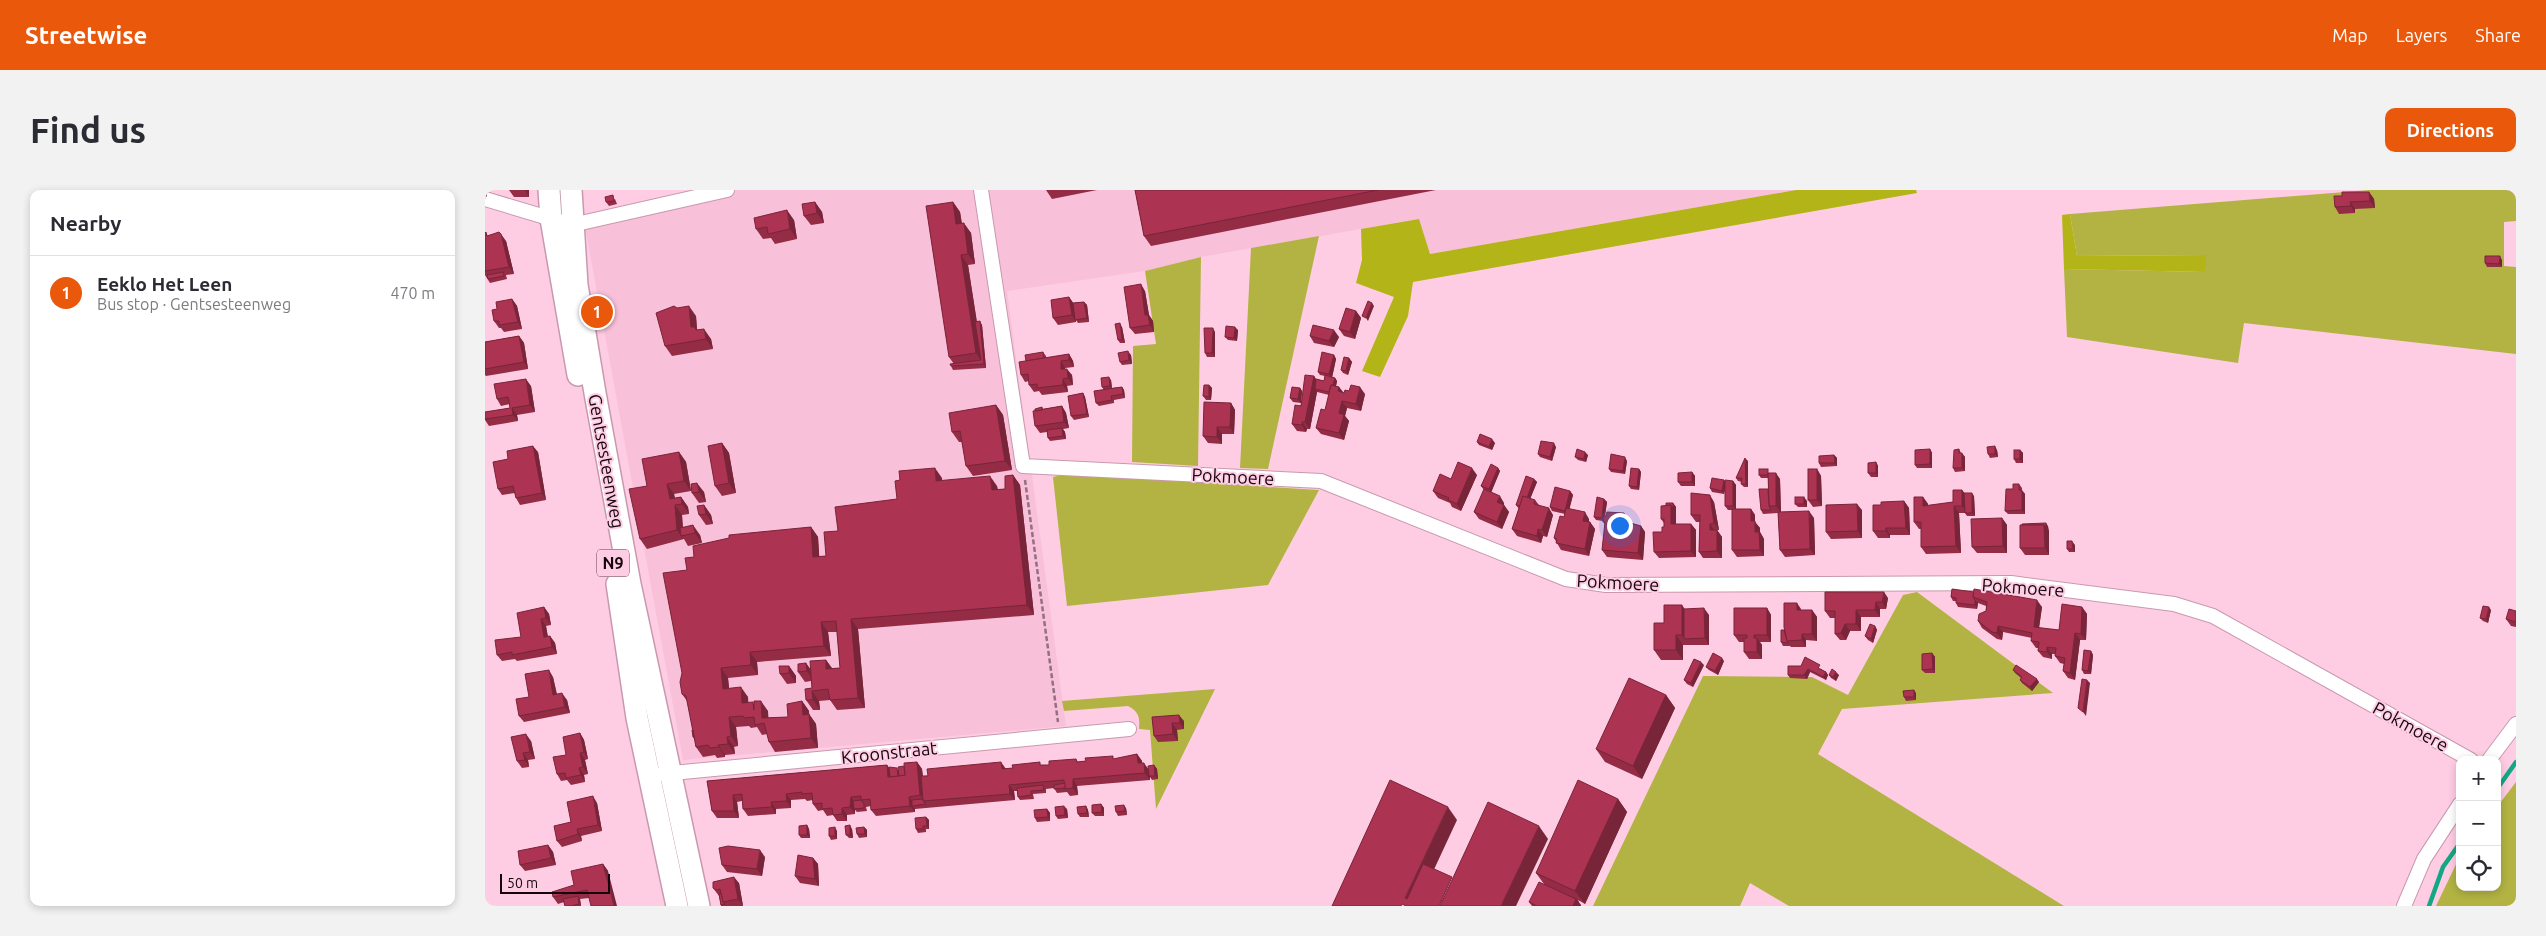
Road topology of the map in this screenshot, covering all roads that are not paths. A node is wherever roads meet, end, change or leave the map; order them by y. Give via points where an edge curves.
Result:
1 (549, 190) edge
2 (571, 190) edge
3 (727, 190) edge
4 (981, 190) edge
5 (485, 199) edge
6 (551, 219) junction
7 (572, 225) junction
8 (632, 629) junction
9 (2516, 724) edge
10 (1129, 729) dead end
11 (2464, 756) edge
12 (2492, 756) edge
13 (671, 774) junction
14 (648, 776) junction
15 (2456, 810) edge
16 (677, 906) edge
17 (699, 906) edge
18 (2404, 906) edge

1 - 6 main road, N9
2 - 7 main road, Gentsesteenweg / N9
3 - 7 street
4 - 11 street, Pokmoere via 1023,466 1321,481 1566,579 1606,585 2011,583 2183,606 2237,628
5 - 6 street
6 - 7 street
6 - 8 main road, Gentsesteenweg / N9
7 - 8 main road, Gentsesteenweg / N9 via 577,285 629,584
8 - 13 main road, Gentsesteenweg / N9
8 - 14 main road, Gentsesteenweg / N9
9 - 12 street
10 - 13 street, Kroonstraat
13 - 14 street, Kroonstraat
13 - 17 main road, Gentsesteenweg / N9
14 - 16 main road, Gentsesteenweg / N9
15 - 18 street via 2424,859

